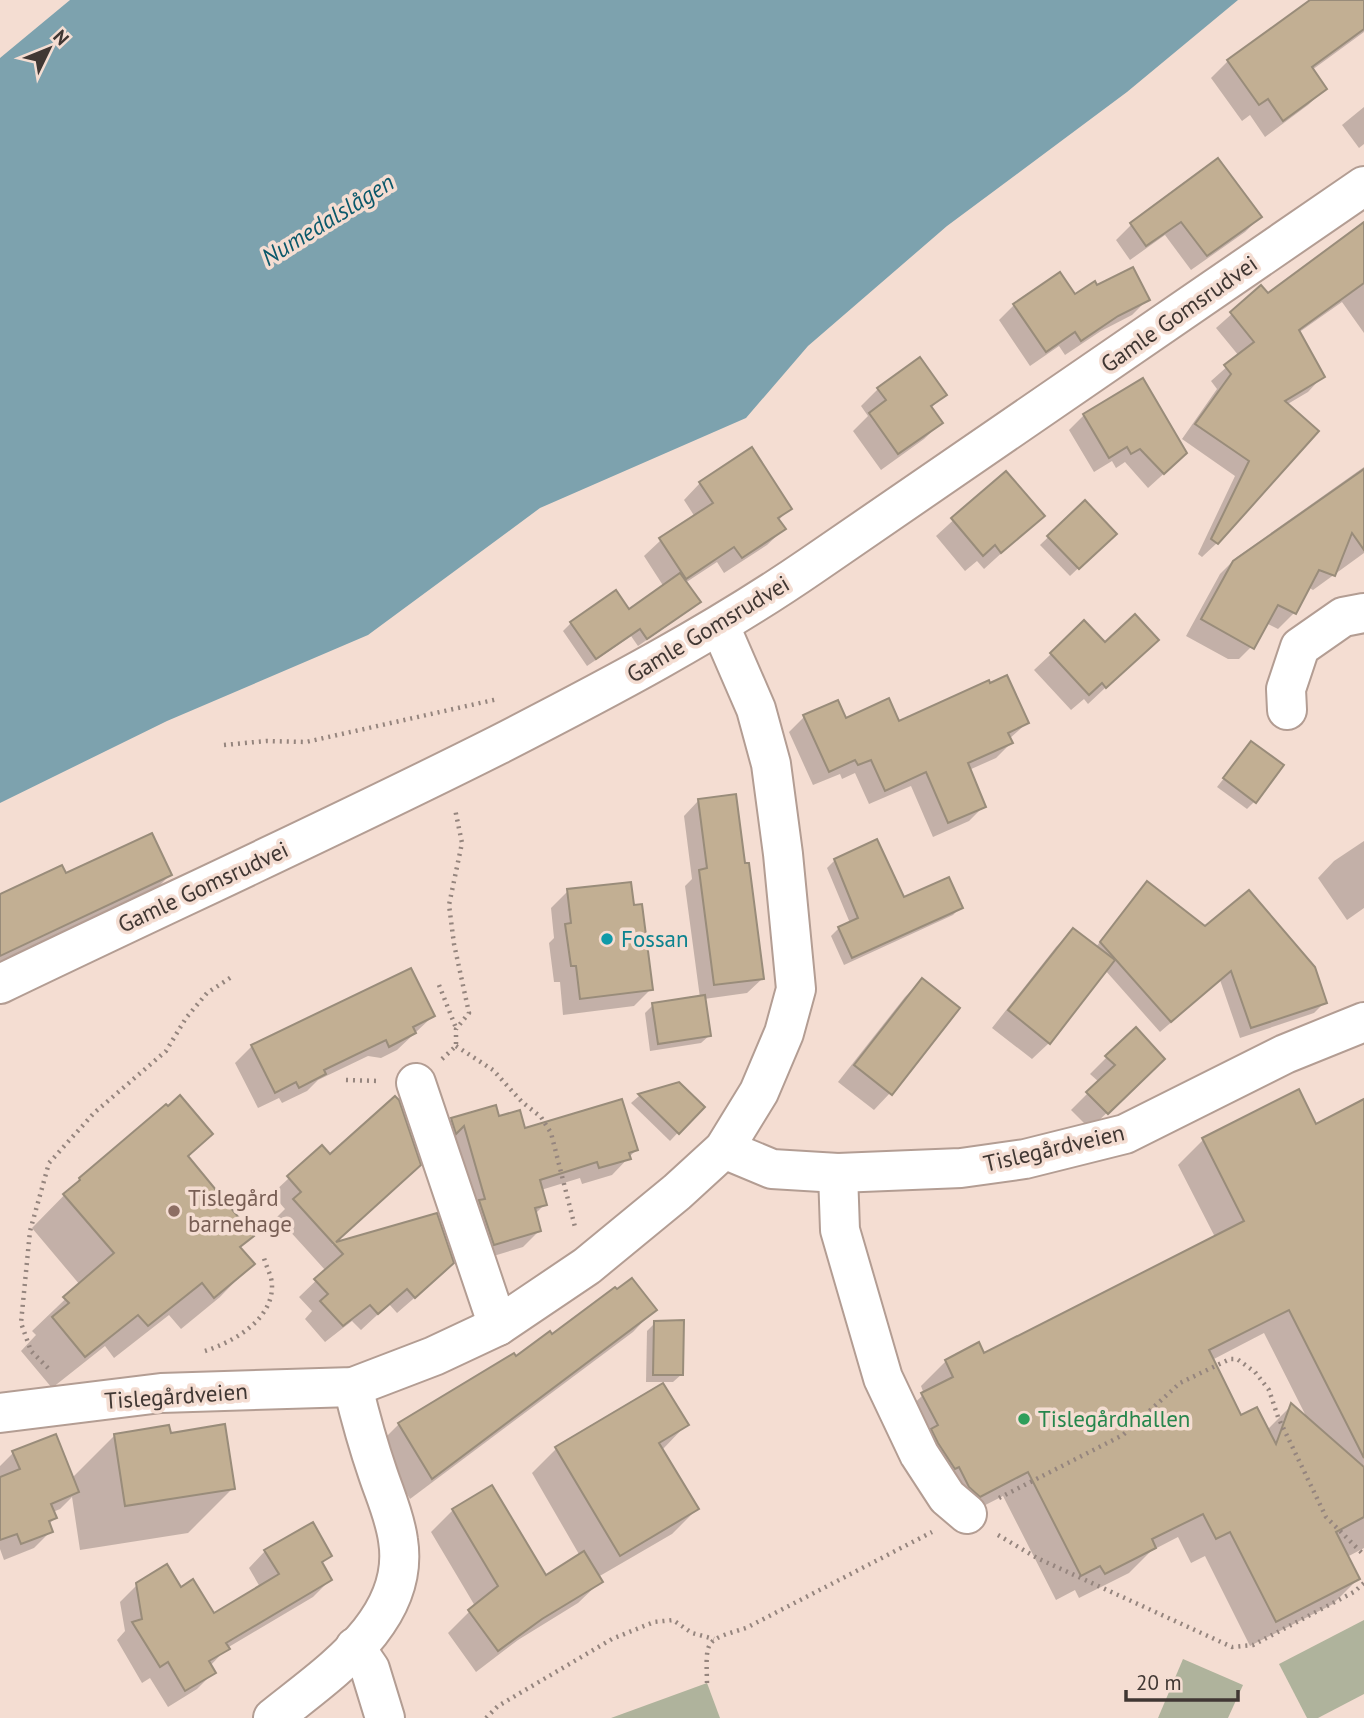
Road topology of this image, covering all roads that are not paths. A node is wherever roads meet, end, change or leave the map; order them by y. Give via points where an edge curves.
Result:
1 (1364, 186) edge
2 (1364, 613) edge
3 (720, 626) junction
4 (1287, 710) dead end
5 (0, 984) edge
6 (1364, 1022) edge
7 (416, 1083) dead end
8 (724, 1149) junction
9 (838, 1173) junction
10 (498, 1326) junction
11 (352, 1387) junction
12 (0, 1413) edge
13 (967, 1514) road end
14 (355, 1647) junction
15 (273, 1718) edge
16 (385, 1718) edge

1 - 3 street, Gamle Gomsrudvei
2 - 4 street via 1343,617 1300,647 1286,689
3 - 5 street, Gamle Gomsrudvei via 447,770
3 - 8 street, Tislegårdveien via 756,709 771,764 796,989 784,1033 759,1091
6 - 9 street, Tislegårdveien via 1273,1060 1125,1134 974,1167
7 - 10 street
8 - 9 street, Tislegårdveien via 772,1169
8 - 10 street, Tislegårdveien via 593,1261
9 - 13 street via 840,1230 883,1378 919,1454 947,1497
10 - 11 street, Tislegårdveien
11 - 12 street, Tislegårdveien via 161,1393
11 - 14 street via 399,1541 398,1576 390,1602
14 - 15 street
14 - 16 street via 370,1669

